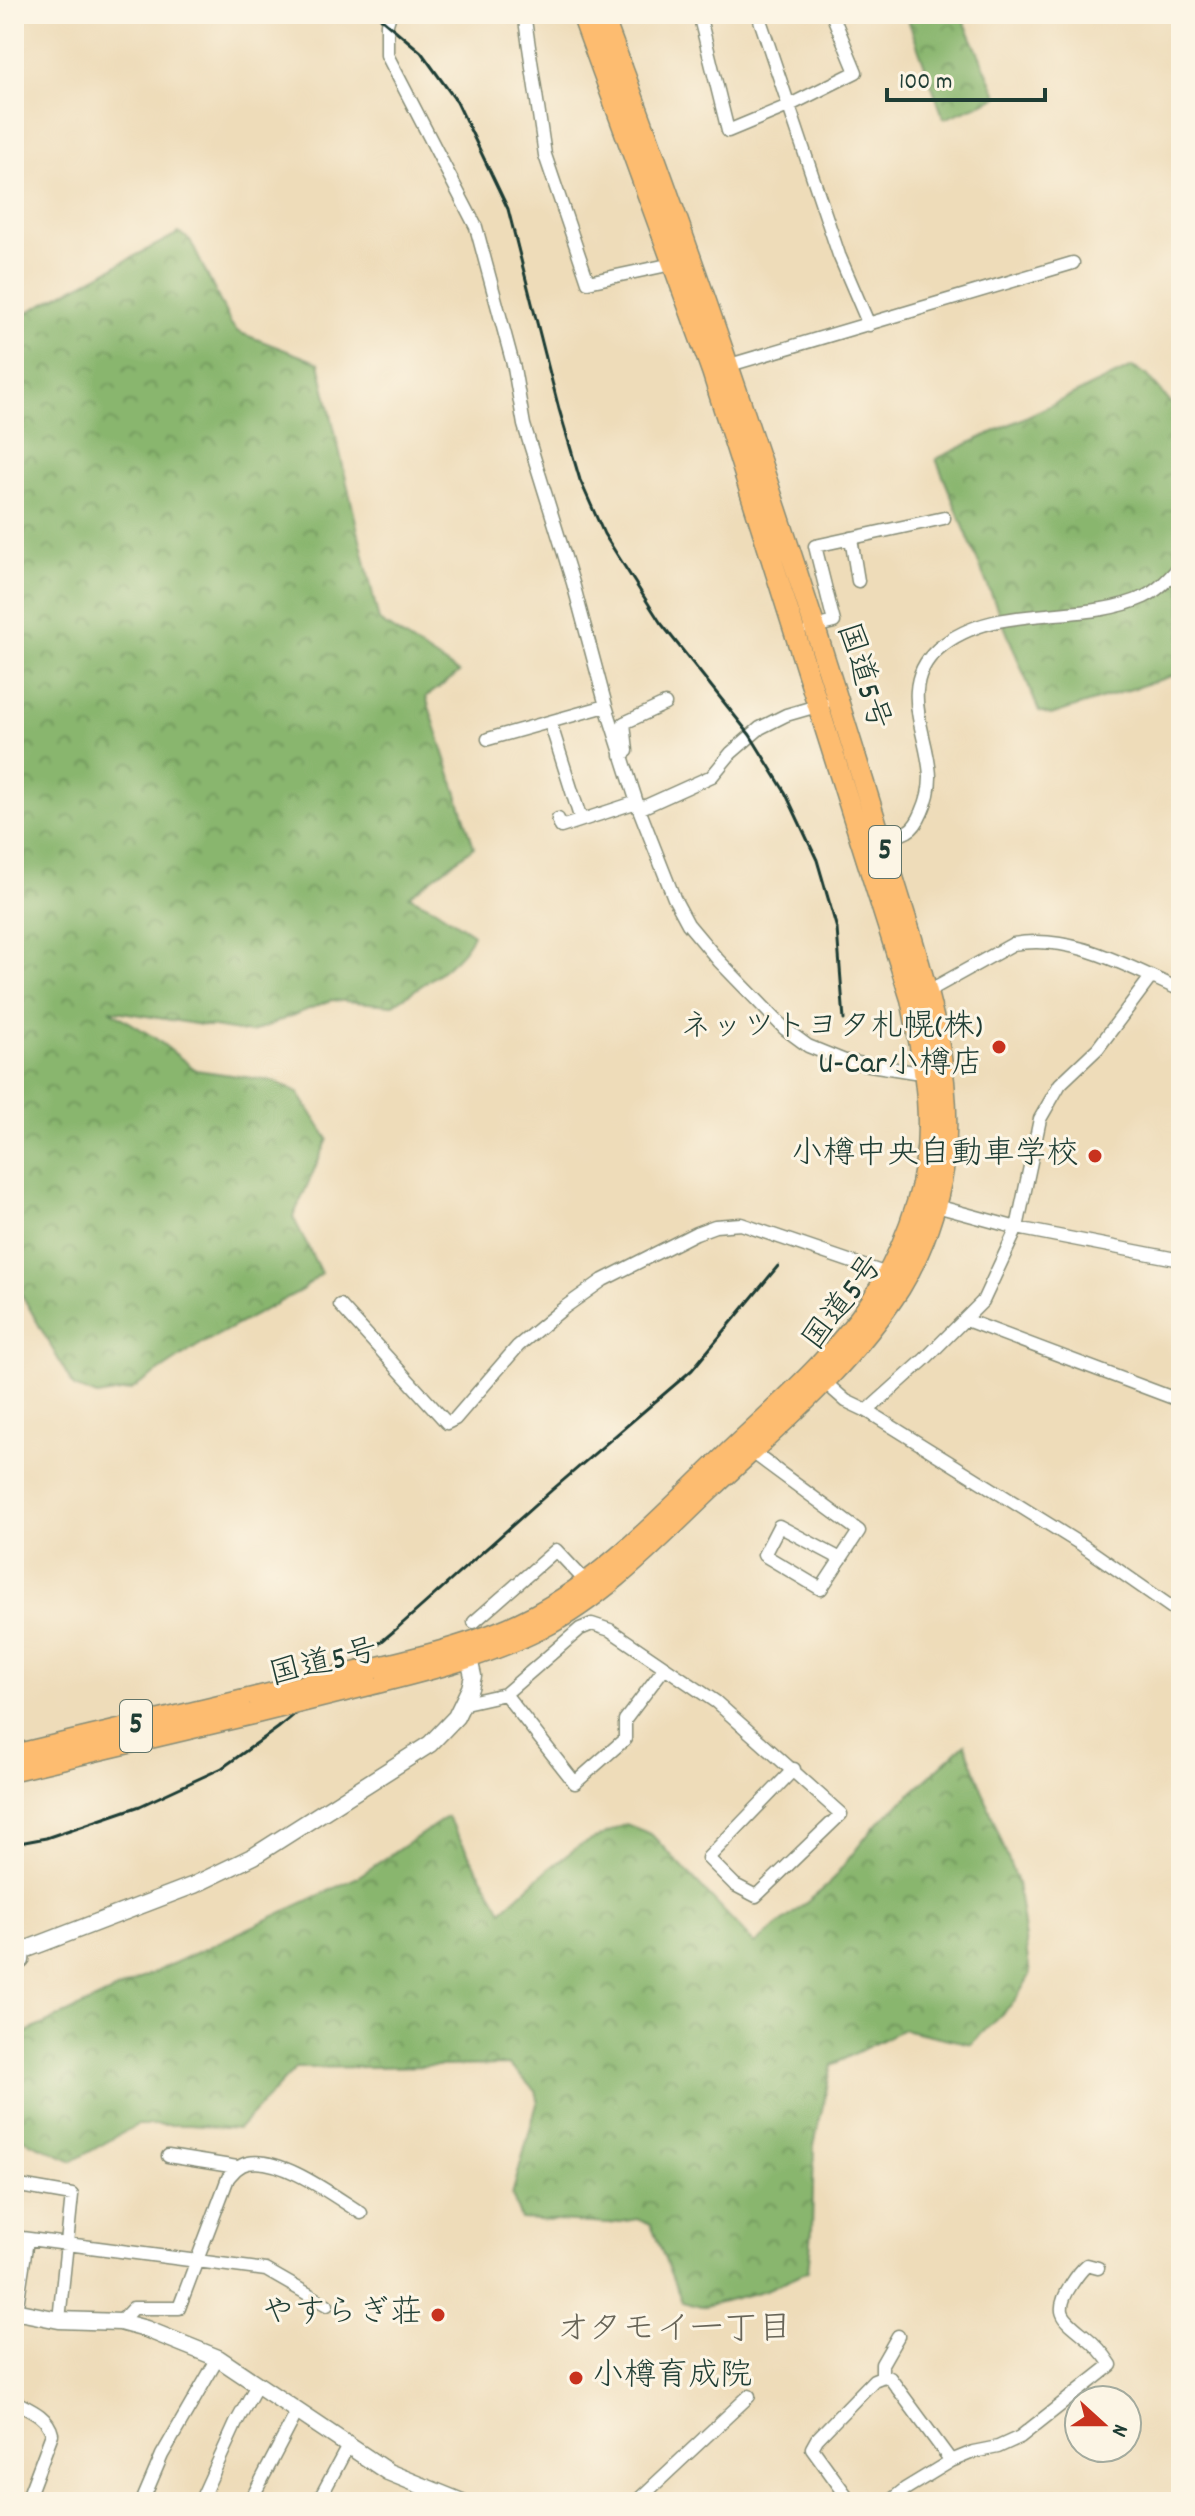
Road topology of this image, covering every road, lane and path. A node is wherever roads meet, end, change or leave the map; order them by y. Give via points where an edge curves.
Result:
1 (390, 14) edge
2 (582, 14) edge
3 (602, 14) edge
4 (699, 14) edge
5 (758, 14) edge
6 (832, 14) edge
7 (525, 20) dead end
8 (788, 106) junction
9 (683, 262) junction
10 (1073, 263) dead end
11 (869, 325) junction
12 (721, 368) junction
13 (944, 518) dead end
14 (851, 538) junction
15 (1181, 565) edge
16 (858, 581) dead end
17 (804, 629) junction
18 (829, 702) junction
19 (665, 704) dead end
20 (606, 706) junction
21 (550, 722) junction
22 (488, 739) dead end
23 (621, 755) junction
24 (638, 806) junction
25 (558, 819) dead end
26 (581, 820) junction
27 (873, 843) junction
28 (1151, 977) junction
29 (1181, 990) edge
30 (920, 995) junction
31 (926, 1072) junction
32 (927, 1204) junction
33 (1017, 1228) junction
34 (1181, 1260) edge
35 (896, 1277) junction
36 (340, 1305) dead end
37 (966, 1320) junction
38 (818, 1376) junction
39 (1181, 1401) edge
40 (867, 1411) junction
41 (746, 1446) junction
42 (841, 1559) junction
43 (591, 1588) junction
44 (1181, 1614) edge
45 (474, 1622) dead end
46 (468, 1652) junction
47 (665, 1667) junction
48 (505, 1694) junction
49 (465, 1703) junction
50 (255, 1705) junction
51 (14, 1755) edge
52 (794, 1769) junction
53 (14, 1770) edge
54 (19, 1952) edge
55 (14, 1969) edge
56 (168, 2156) dead end
57 (237, 2167) junction
58 (14, 2185) edge
59 (361, 2213) dead end
60 (20, 2239) edge
61 (67, 2245) junction
62 (195, 2261) junction
63 (1098, 2268) dead end
64 (327, 2305) dead end
65 (15, 2311) edge
66 (59, 2320) junction
67 (120, 2322) junction
68 (898, 2336) dead end
69 (218, 2358) junction
70 (882, 2377) junction
71 (258, 2383) junction
72 (749, 2396) dead end
73 (14, 2401) edge
74 (298, 2410) junction
75 (348, 2446) junction
76 (951, 2461) junction
77 (143, 2500) edge
78 (36, 2502) edge
79 (158, 2502) edge
80 (200, 2502) edge
81 (250, 2502) edge
82 (318, 2502) edge
83 (462, 2502) edge
84 (636, 2502) edge
85 (851, 2502) edge
86 (889, 2502) edge

1 - 20 street via 387,55 486,256 524,425
2 - 9 highway, 国道5号 / 5
3 - 9 highway, 国道5号 / 5
4 - 8 street via 728,131
5 - 8 street
6 - 8 street via 856,72
7 - 9 street via 545,155 588,282
8 - 11 street
9 - 12 highway, 国道5号 / 5
10 - 11 street
11 - 12 street
12 - 17 highway, 国道5号 / 5
13 - 14 street
14 - 16 street
14 - 17 street via 815,546 834,622
15 - 27 street via 1146,596 971,629 937,650 924,667 916,711 930,775 928,796 910,831
17 - 18 highway, 国道5号 / 5
18 - 24 street via 760,728 712,776
18 - 27 highway, 国道5号 / 5
19 - 23 street via 624,723 627,751
20 - 21 street
20 - 23 street
21 - 22 street
21 - 26 street
23 - 24 street
24 - 26 street
24 - 31 street via 688,924 785,1029 808,1046 845,1061
25 - 26 street via 561,827
27 - 30 highway, 国道5号 / 5
28 - 29 street
28 - 30 street via 1094,951 1029,941 1013,944
28 - 33 street via 1098,1048 1060,1084 1040,1119
30 - 31 highway, 国道5号 / 5
30 - 32 highway, 国道5号 / 5 via 944,1072 946,1120 944,1165
31 - 32 highway, 国道5号 / 5
32 - 33 street
32 - 35 highway, 国道5号 / 5
33 - 34 street
33 - 37 street via 990,1289
35 - 36 street via 741,1224 715,1226 603,1280 565,1307 518,1346 447,1423
35 - 38 highway, 国道5号 / 5 via 867,1334
37 - 39 street
37 - 40 street
38 - 40 street via 846,1401
38 - 41 highway, 国道5号 / 5
40 - 44 street via 1082,1545
41 - 42 street via 859,1531
41 - 43 highway, 国道5号 / 5
42 - 42 street via 821,1589 764,1555 779,1526
43 - 45 street via 556,1550
43 - 46 highway, 国道5号 / 5 via 541,1628
46 - 49 street via 473,1676
46 - 50 highway, 国道5号 / 5, bridge
47 - 48 street via 592,1624
47 - 48 street via 625,1720 625,1739 575,1783
47 - 52 street via 716,1702
48 - 49 street
49 - 54 street via 430,1744 254,1856 194,1885
50 - 51 highway, 国道5号 / 5
50 - 53 highway, 国道5号 / 5
52 - 52 street via 708,1858 735,1885 756,1896 841,1814
54 - 55 street via 23,1961
56 - 57 street
57 - 59 street via 263,2163 281,2168
57 - 62 street
58 - 61 street via 72,2195
60 - 61 street
60 - 65 street
61 - 62 street
61 - 66 street
62 - 64 street via 266,2270
62 - 67 street via 179,2308 133,2308
63 - 76 street via 1087,2265 1081,2270 1061,2307 1064,2319 1111,2365 1020,2437
65 - 66 street
66 - 67 street
67 - 69 street
68 - 70 street via 882,2364
69 - 71 street
69 - 77 street via 162,2455
70 - 76 street via 890,2378
70 - 85 street via 812,2448
71 - 74 street
71 - 80 street
72 - 84 street
73 - 78 street via 36,2412 52,2434 29,2495
74 - 75 street
74 - 81 street
75 - 82 street
75 - 83 street via 388,2472
76 - 86 street
77 - 79 street

